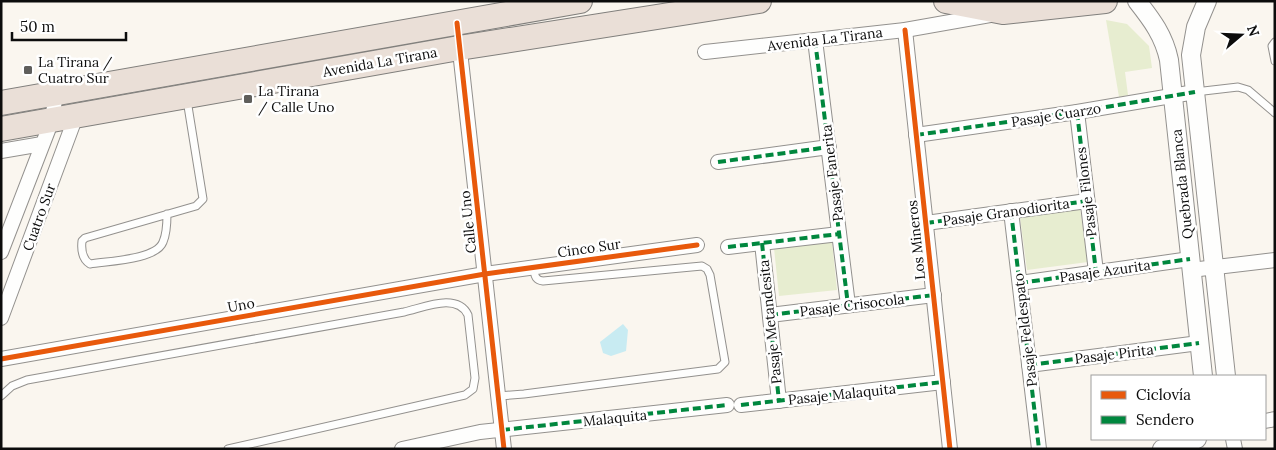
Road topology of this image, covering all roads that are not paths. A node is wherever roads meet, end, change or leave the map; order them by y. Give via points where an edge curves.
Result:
1 (580, 1) edge
2 (759, 1) edge
3 (946, 1) edge
4 (1105, 1) edge
5 (1137, 1) edge
6 (1207, 1) edge
7 (1003, 12) junction
8 (456, 23) junction
9 (905, 30) junction
10 (815, 40) junction
11 (1275, 42) edge
12 (459, 48) junction
13 (705, 52) dead end
14 (1275, 61) edge
15 (184, 84) junction
16 (1195, 92) junction
17 (56, 94) junction
18 (1172, 96) junction
19 (1, 103) edge
20 (1077, 112) junction
21 (1275, 113) edge
22 (76, 116) junction
23 (52, 120) junction
24 (1, 129) edge
25 (916, 135) junction
26 (42, 144) junction
27 (828, 147) junction
28 (1, 151) edge
29 (718, 162) dead end
30 (1087, 201) junction
31 (1011, 211) junction
32 (167, 214) junction
33 (926, 223) junction
34 (839, 234) junction
35 (762, 243) junction
36 (697, 245) dead end
37 (728, 247) dead end
38 (1, 252) edge
39 (1275, 260) edge
40 (1191, 265) junction
41 (533, 267) junction
42 (1215, 268) junction
43 (1096, 272) junction
44 (485, 274) junction
45 (1020, 283) junction
46 (934, 294) junction
47 (848, 305) junction
48 (770, 315) junction
49 (1, 318) edge
50 (1199, 343) junction
51 (1, 359) edge
52 (1029, 365) junction
53 (1203, 375) edge
54 (1226, 375) edge
55 (943, 382) junction
56 (1, 396) edge
57 (499, 396) junction
58 (779, 401) junction
59 (734, 405) joint
60 (502, 430) junction
61 (1194, 440) edge
62 (228, 449) edge
63 (402, 449) edge
64 (504, 449) edge
65 (950, 449) edge
66 (1039, 449) edge
67 (1162, 449) edge

1 - 8 highway, Avenida La Tirana
2 - 12 highway, Avenida La Tirana
3 - 7 highway, Avenida La Tirana
4 - 7 highway, Avenida La Tirana
5 - 18 street, Quebrada Blanca via 1163,39 1169,60
6 - 16 street, Quebrada Blanca via 1192,41
7 - 9 street, Avenida La Tirana
8 - 12 street, Calle Uno
8 - 15 highway, Avenida La Tirana
9 - 10 street, Avenida La Tirana
9 - 25 street, Los Mineros
10 - 13 street, Avenida La Tirana
10 - 27 street, Pasaje Fanerita
11 - 14 lane via 1272,46
12 - 15 highway, Avenida La Tirana
12 - 44 street, Calle Uno
15 - 17 highway, Avenida La Tirana
15 - 22 highway, Avenida La Tirana
15 - 32 lane via 203,196 196,206
16 - 18 street, Pasaje Cuarzo
16 - 21 lane via 1248,90
16 - 42 street, Quebrada Blanca
17 - 19 highway, Avenida La Tirana
17 - 23 street, Cuatro Sur
18 - 20 street, Pasaje Cuarzo
18 - 40 street, Quebrada Blanca
20 - 25 street, Pasaje Cuarzo
20 - 30 street, Pasaje Filones
22 - 23 highway, Avenida La Tirana
22 - 49 street, Cuatro Sur
23 - 24 highway, Avenida La Tirana
23 - 26 street, Cuatro Sur
25 - 33 street, Los Mineros
26 - 28 street
26 - 38 street, Cuatro Sur
27 - 29 street
27 - 34 street, Pasaje Fanerita
30 - 31 street, Pasaje Granodiorita
30 - 43 street, Pasaje Filones
31 - 33 street, Pasaje Granodiorita
31 - 45 street, Pasaje Feldespato
32 - 32 lane via 163,243 155,251 90,264 83,257 82,241 85,238
33 - 46 street, Los Mineros
34 - 35 street
34 - 47 street, Pasaje Fanerita
35 - 37 street
35 - 48 street, Pasaje Metandesita
36 - 41 street, Cinco Sur
39 - 42 street, Pasaje Azurita
40 - 42 street, Pasaje Azurita
40 - 43 street, Pasaje Azurita
40 - 50 street, Quebrada Blanca
41 - 44 street, Cinco Sur
41 - 57 lane via 535,277 543,281 702,266 710,275 725,362 718,369
42 - 54 street, Quebrada Blanca
43 - 45 street, Pasaje Azurita
44 - 51 street, Uno
44 - 57 street, Calle Uno
45 - 52 street, Pasaje Feldespato
46 - 47 street, Pasaje Crisocola
46 - 55 street, Los Mineros
47 - 48 street, Pasaje Crisocola
48 - 58 street, Pasaje Metandesita
50 - 52 street, Pasaje Pirita
50 - 53 street, Quebrada Blanca
52 - 66 street, Pasaje Feldespato
55 - 58 street, Pasaje Malaquita
55 - 65 street, Los Mineros
56 - 62 lane via 12,386 27,380 446,302 455,303 466,311 475,378 473,389 466,395
57 - 60 street, Calle Uno
58 - 59 street, Pasaje Malaquita
59 - 60 street, Malaquita
60 - 63 street, Malaquita
60 - 64 street, Calle Uno
61 - 67 street

